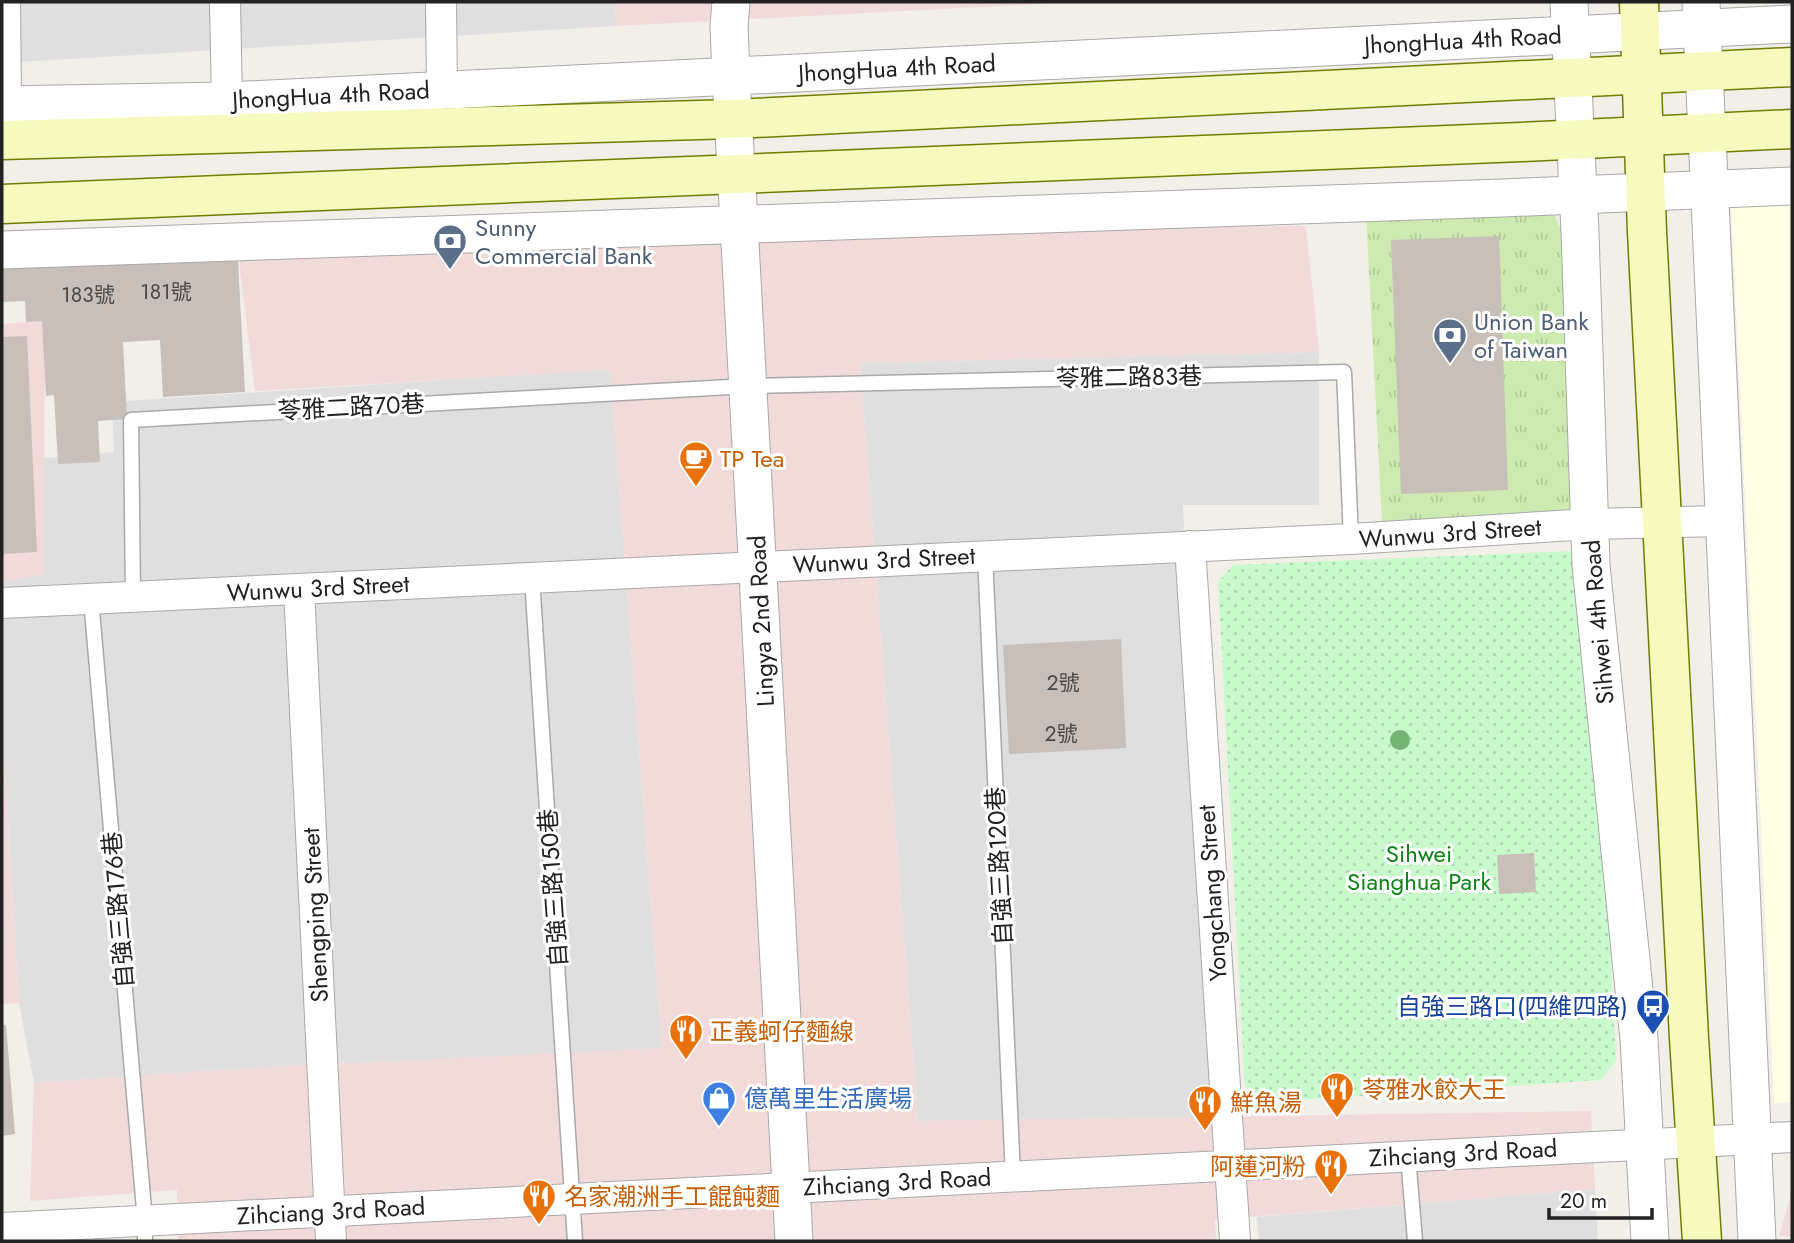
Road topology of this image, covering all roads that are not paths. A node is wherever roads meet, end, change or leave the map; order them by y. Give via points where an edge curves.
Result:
1 (5, 2) edge
2 (225, 2) edge
3 (441, 2) edge
4 (730, 2) edge
5 (1701, 15) edge
6 (1640, 17) edge
7 (1569, 18) edge
8 (1792, 24) edge
9 (1792, 66) edge
10 (1704, 71) junction
11 (1642, 74) junction
12 (731, 76) junction
13 (1572, 76) junction
14 (442, 89) junction
15 (227, 101) junction
16 (3, 117) edge
17 (734, 119) junction
18 (1792, 129) edge
19 (1707, 134) junction
20 (1644, 137) junction
21 (1575, 139) junction
22 (737, 174) junction
23 (1792, 186) edge
24 (1709, 190) junction
25 (1646, 193) junction
26 (1577, 195) junction
27 (2, 204) edge
28 (739, 225) junction
29 (2, 250) edge
30 (748, 386) junction
31 (1724, 521) junction
32 (1663, 523) junction
33 (1589, 524) junction
34 (1351, 539) junction
35 (1190, 546) junction
36 (985, 555) junction
37 (758, 566) junction
38 (532, 578) junction
39 (299, 589) junction
40 (133, 597) junction
41 (91, 599) junction
42 (2, 603) edge
43 (1792, 1137) edge
44 (1752, 1139) junction
45 (1696, 1142) junction
46 (1646, 1144) junction
47 (1408, 1156) junction
48 (1230, 1165) junction
49 (1013, 1177) junction
50 (791, 1188) junction
51 (573, 1199) junction
52 (330, 1211) junction
53 (2, 1228) edge
54 (145, 1231) edge
55 (331, 1241) edge
56 (575, 1241) edge
57 (794, 1241) edge
58 (1235, 1241) edge
59 (1415, 1241) edge
60 (1650, 1241) edge
61 (1702, 1241) edge
62 (1757, 1241) edge

1 - 16 street
2 - 15 street
3 - 14 street
4 - 12 street, Lingya 2nd Road
5 - 6 street, JhongHua 4th Road
5 - 8 street, JhongHua 4th Road
5 - 10 street
6 - 7 street, JhongHua 4th Road
6 - 11 main road
7 - 12 street, JhongHua 4th Road
7 - 13 street, Sihwei 4th Road
9 - 10 main road, JhongHua 4th Road
10 - 11 main road, JhongHua 4th Road
10 - 19 street
11 - 13 main road, JhongHua 4th Road
11 - 20 main road
12 - 14 street, JhongHua 4th Road
12 - 17 street, Lingya 2nd Road
13 - 17 main road, JhongHua 4th Road
13 - 21 street, Sihwei 4th Road
14 - 15 street, JhongHua 4th Road
15 - 16 street, JhongHua 4th Road
16 - 17 main road, JhongHua 4th Road
17 - 22 street, Lingya 2nd Road
18 - 19 main road
19 - 20 main road
19 - 24 street
20 - 21 main road
20 - 25 main road
21 - 22 main road
21 - 26 street, Sihwei 4th Road
22 - 27 main road
22 - 28 street, Lingya 2nd Road
23 - 24 street
24 - 25 street
24 - 31 street
25 - 26 street
25 - 32 main road
26 - 28 street
26 - 33 street, Sihwei 4th Road
28 - 29 street
28 - 30 street, Lingya 2nd Road
30 - 34 lane, 苓雅二路83巷 via 1344,372
30 - 37 street, Lingya 2nd Road
30 - 40 lane, 苓雅二路70巷 via 131,420
31 - 32 street, Wunwu 3rd Street
31 - 44 street
32 - 33 street, Wunwu 3rd Street
32 - 45 main road
33 - 34 street, Wunwu 3rd Street
33 - 46 street, Sihwei 4th Road
34 - 35 street, Wunwu 3rd Street
35 - 36 street, Wunwu 3rd Street
35 - 48 street, Yongchang Street
36 - 37 street, Wunwu 3rd Street
36 - 49 lane, 自強三路120巷
37 - 38 street, Wunwu 3rd Street
37 - 50 street, Lingya 2nd Road
38 - 39 street, Wunwu 3rd Street
38 - 51 lane, 自強三路150巷
39 - 40 street, Wunwu 3rd Street
39 - 52 street, Shengping Street
40 - 41 street, Wunwu 3rd Street
41 - 42 street, Wunwu 3rd Street
41 - 54 lane, 自強三路176巷
43 - 44 street, Zihciang 3rd Road
44 - 45 street, Zihciang 3rd Road
44 - 62 street
45 - 46 street, Zihciang 3rd Road
45 - 61 main road
46 - 47 street, Zihciang 3rd Road
46 - 60 street, Sihwei 4th Road
47 - 48 street, Zihciang 3rd Road
47 - 59 lane
48 - 49 street, Zihciang 3rd Road
48 - 58 street, Yongchang Street
49 - 50 street, Zihciang 3rd Road
50 - 51 street, Zihciang 3rd Road
50 - 57 street, Lingya 2nd Road
51 - 52 street, Zihciang 3rd Road
51 - 56 lane, 自強三路150巷
52 - 54 street, Zihciang 3rd Road
52 - 55 street, Shengping Street
53 - 54 street, Zihciang 3rd Road

